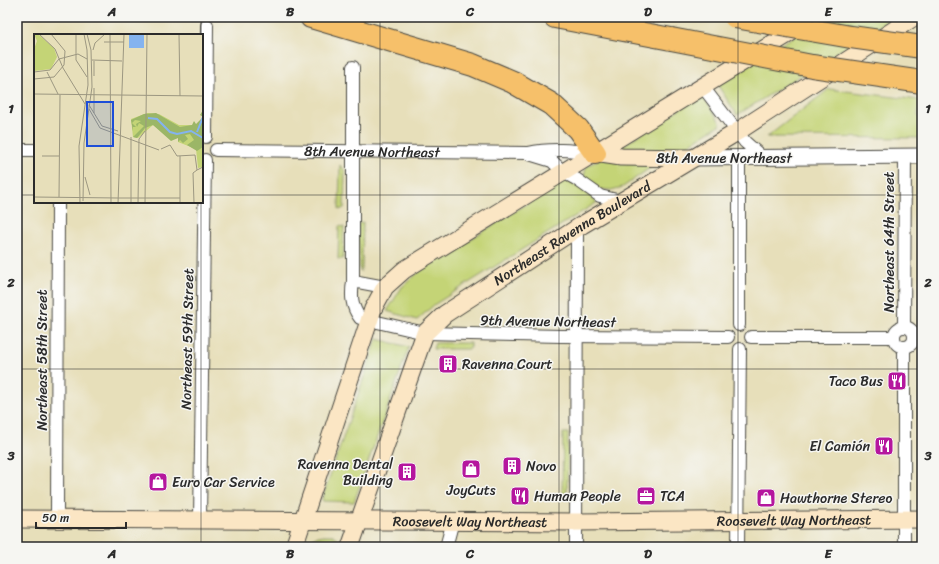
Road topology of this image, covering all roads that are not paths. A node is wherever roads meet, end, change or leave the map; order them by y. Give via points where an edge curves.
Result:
1 (311, 17) edge
2 (555, 17) edge
3 (735, 17) edge
4 (816, 17) edge
5 (914, 17) edge
6 (207, 25) dead end
7 (922, 47) edge
8 (353, 67) dead end
9 (922, 82) edge
10 (704, 87) junction
11 (737, 132) junction
12 (204, 138) edge
13 (17, 150) edge
14 (34, 150) edge
15 (216, 150) junction
16 (353, 152) junction
17 (528, 153) junction
18 (594, 153) junction
19 (905, 156) junction
20 (922, 156) edge
21 (691, 158) junction
22 (740, 158) junction
23 (763, 158) junction
24 (204, 159) edge
25 (563, 172) junction
26 (621, 201) junction
27 (58, 203) edge
28 (577, 228) junction
29 (354, 281) junction
30 (385, 287) junction
31 (370, 321) junction
32 (739, 325) junction
33 (904, 327) junction
34 (425, 333) junction
35 (576, 336) junction
36 (728, 336) junction
37 (751, 337) junction
38 (894, 337) junction
39 (918, 337) edge
40 (904, 347) junction
41 (740, 349) junction
42 (57, 518) junction
43 (17, 519) edge
44 (200, 519) junction
45 (904, 519) junction
46 (922, 519) edge
47 (304, 520) junction
48 (359, 520) junction
49 (738, 520) junction
50 (453, 521) junction
51 (576, 522) junction
52 (294, 547) edge
53 (350, 547) edge
54 (446, 547) edge
55 (576, 547) edge
56 (738, 547) edge
57 (904, 547) edge

1 - 18 highway via 473,65 513,82 551,104 578,129
2 - 9 highway, bridge via 812,66
3 - 7 highway, bridge
4 - 10 main road
5 - 11 main road, Northeast Ravenna Boulevard
6 - 12 street
8 - 16 street
10 - 11 street
10 - 18 main road
11 - 21 main road, Northeast Ravenna Boulevard
11 - 23 street
12 - 15 street via 210,138 215,142
13 - 14 street
15 - 16 street, 8th Avenue Northeast
15 - 24 street via 213,158
16 - 17 street, 8th Avenue Northeast
16 - 29 street
17 - 18 street, 8th Avenue Northeast via 544,149 565,149
17 - 25 street, 8th Avenue Northeast via 552,161
18 - 21 main road, 8th Avenue Northeast via 621,157
18 - 25 main road
19 - 20 street, 8th Avenue Northeast
19 - 23 street, 8th Avenue Northeast
19 - 33 street, Northeast 64th Street
21 - 22 street, 8th Avenue Northeast
21 - 26 main road, Northeast Ravenna Boulevard
22 - 23 street, 8th Avenue Northeast
22 - 32 street
24 - 44 street, Northeast 59th Street
25 - 26 street, 8th Avenue Northeast via 600,196
25 - 30 main road via 404,270
26 - 28 main road, Northeast Ravenna Boulevard
27 - 42 street, Northeast 58th Street
28 - 34 main road, Northeast Ravenna Boulevard via 445,314
28 - 35 street
29 - 30 street
29 - 31 street via 354,311 360,318
30 - 31 main road via 373,309
31 - 34 street, 9th Avenue Northeast
31 - 47 main road
32 - 36 street via 731,329
32 - 37 street via 748,330
33 - 38 street via 896,331
33 - 39 street via 912,330
34 - 35 street, 9th Avenue Northeast
34 - 48 main road, Northeast Ravenna Boulevard
35 - 36 street, 9th Avenue Northeast
35 - 51 street
36 - 41 street via 730,344
37 - 38 street
37 - 41 street via 747,346
38 - 40 street via 897,344
39 - 40 street via 911,345
40 - 45 street
41 - 49 street
42 - 43 main road, Roosevelt Way Northeast
42 - 44 main road, Roosevelt Way Northeast
44 - 47 main road, Roosevelt Way Northeast
45 - 46 main road, Roosevelt Way Northeast
45 - 49 main road, Roosevelt Way Northeast
45 - 57 street
47 - 48 main road, Roosevelt Way Northeast
47 - 52 main road
48 - 50 main road, Roosevelt Way Northeast
48 - 53 main road, Northeast Ravenna Boulevard
49 - 51 main road, Roosevelt Way Northeast
49 - 56 street
50 - 51 main road, Roosevelt Way Northeast
50 - 54 street
51 - 55 street

